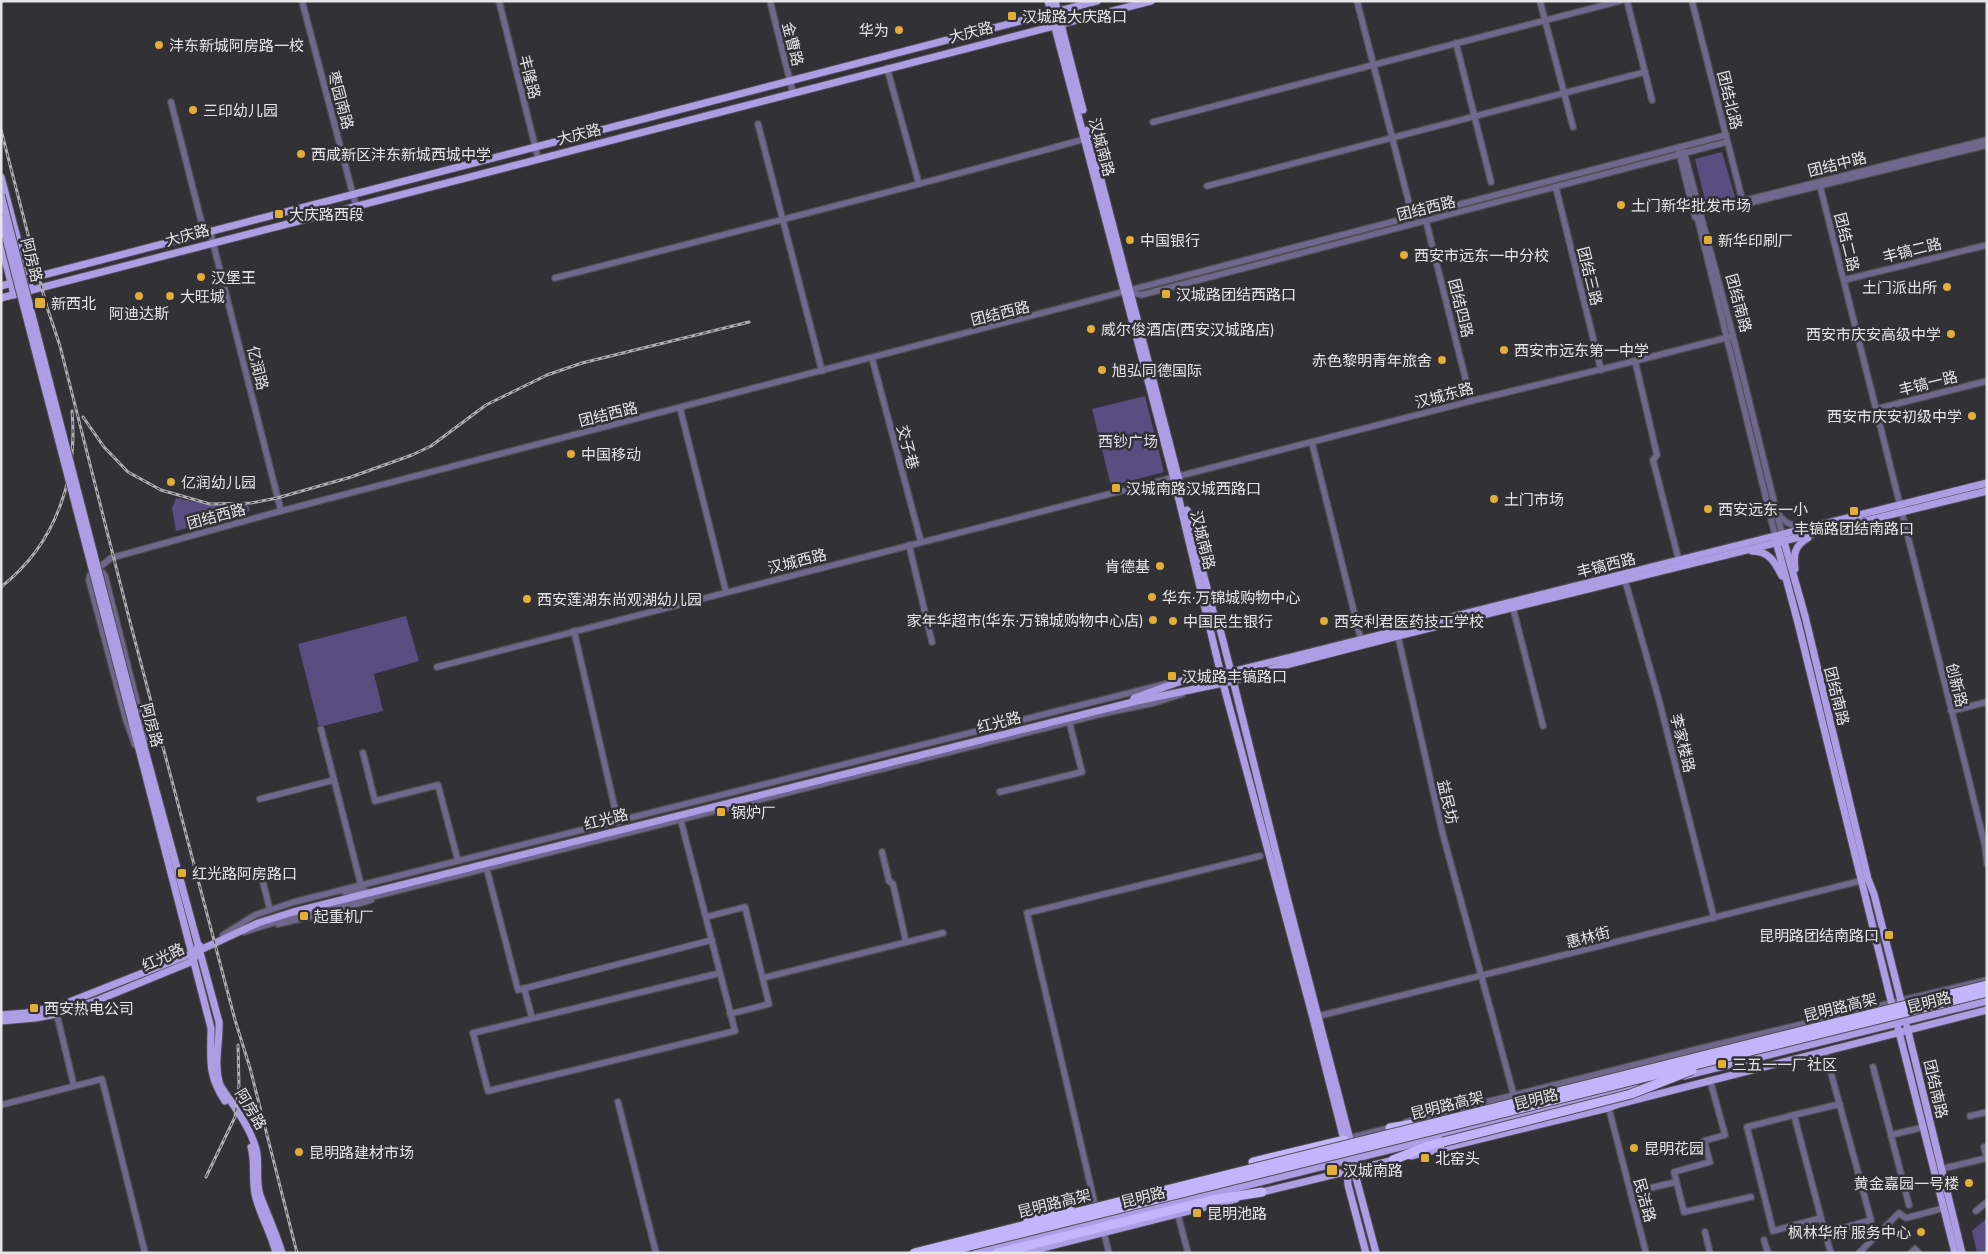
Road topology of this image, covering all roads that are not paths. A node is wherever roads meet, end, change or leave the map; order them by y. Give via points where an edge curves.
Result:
1 (302, 1) edge
2 (499, 1) edge
3 (770, 1) edge
4 (1048, 1) edge
5 (1055, 1) edge
6 (1097, 1) edge
7 (1151, 1) edge
8 (1357, 1) edge
9 (1540, 1) edge
10 (1620, 1) edge
11 (1627, 1) edge
12 (1692, 1) edge
13 (1055, 12) junction
14 (1545, 20) junction
15 (1058, 25) junction
16 (1456, 43) junction
17 (1373, 64) junction
18 (887, 68) junction
19 (1645, 72) junction
20 (790, 82) junction
21 (793, 93) junction
22 (1564, 93) junction
23 (1652, 100) dead end
24 (171, 102) dead end
25 (1475, 116) junction
26 (1153, 122) dead end
27 (758, 124) dead end
28 (1573, 127) dead end
29 (1726, 136) junction
30 (1392, 137) junction
31 (1088, 138) junction
32 (1987, 140) edge
33 (1728, 142) junction
34 (1987, 145) edge
35 (535, 147) junction
36 (1680, 147) junction
37 (1682, 155) junction
38 (538, 158) junction
39 (1, 177) edge
40 (1491, 182) dead end
41 (919, 184) junction
42 (1820, 184) junction
43 (1207, 186) dead end
44 (1556, 188) junction
45 (1, 195) edge
46 (353, 195) junction
47 (1743, 202) junction
48 (1409, 203) dead end
49 (356, 206) junction
50 (1697, 214) junction
51 (1, 218) edge
52 (782, 218) junction
53 (1426, 221) junction
54 (210, 231) junction
55 (213, 242) junction
56 (1, 243) edge
57 (1987, 245) edge
58 (555, 278) dead end
59 (28, 280) junction
60 (1844, 280) junction
61 (11, 284) junction
62 (1, 286) edge
63 (31, 290) junction
64 (1128, 292) junction
65 (14, 295) junction
66 (1, 298) edge
67 (1730, 336) junction
68 (872, 358) junction
69 (1635, 361) junction
70 (1601, 370) junction
71 (822, 371) junction
72 (1987, 381) edge
73 (1471, 401) junction
74 (680, 408) junction
75 (1876, 409) junction
76 (1312, 442) junction
77 (1175, 477) junction
78 (1163, 480) joint
79 (1987, 483) edge
80 (1987, 491) edge
81 (1776, 507) junction
82 (1900, 508) junction
83 (281, 511) junction
84 (1818, 529) junction
85 (1779, 539) junction
86 (921, 542) junction
87 (909, 545) junction
88 (1739, 552) junction
89 (1678, 561) junction
90 (99, 573) junction
91 (1624, 577) junction
92 (1797, 589) junction
93 (1789, 590) junction
94 (726, 592) junction
95 (1513, 608) junction
96 (574, 632) junction
97 (1398, 634) junction
98 (1361, 640) junction
99 (932, 642) dead end
100 (437, 667) dead end
101 (1220, 671) junction
102 (1231, 672) junction
103 (1188, 679) junction
104 (1233, 681) junction
105 (1223, 683) junction
106 (1987, 702) edge
107 (1951, 711) junction
108 (1069, 720) junction
109 (135, 722) junction
110 (1543, 726) dead end
111 (321, 729) dead end
112 (363, 753) dead end
113 (146, 763) junction
114 (334, 780) junction
115 (1000, 792) dead end
116 (260, 799) dead end
117 (680, 817) junction
118 (618, 822) junction
119 (882, 852) dead end
120 (1260, 856) dead end
121 (458, 861) junction
122 (1987, 864) edge
123 (486, 866) junction
124 (1865, 880) junction
125 (263, 882) dead end
126 (366, 889) junction
127 (389, 892) junction
128 (334, 906) junction
129 (270, 910) junction
130 (313, 916) junction
131 (706, 916) junction
132 (1714, 918) junction
133 (254, 929) junction
134 (943, 933) dead end
135 (224, 936) junction
136 (712, 940) junction
137 (906, 942) junction
138 (198, 949) junction
139 (192, 957) junction
140 (720, 973) junction
141 (1482, 976) junction
142 (763, 978) junction
143 (1987, 980) edge
144 (1987, 985) edge
145 (524, 988) junction
146 (1987, 992) edge
147 (1901, 1000) junction
148 (1987, 1001) edge
149 (1891, 1003) junction
150 (1987, 1010) edge
151 (56, 1011) junction
152 (730, 1014) junction
153 (1, 1015) edge
154 (1316, 1017) junction
155 (532, 1018) junction
156 (1, 1021) edge
157 (1906, 1022) junction
158 (1897, 1024) junction
159 (1908, 1030) junction
160 (1900, 1032) junction
161 (1826, 1051) junction
162 (1698, 1056) junction
163 (1718, 1060) junction
164 (1873, 1067) dead end
165 (1710, 1080) junction
166 (74, 1086) junction
167 (1514, 1094) junction
168 (1605, 1096) junction
169 (618, 1102) dead end
170 (1840, 1104) junction
171 (1, 1105) edge
172 (1608, 1108) junction
173 (1987, 1112) edge
174 (1794, 1115) junction
175 (1970, 1116) dead end
176 (1520, 1117) junction
177 (1924, 1127) junction
178 (1390, 1128) junction
179 (1891, 1135) junction
180 (1347, 1139) junction
181 (1987, 1146) edge
182 (1987, 1159) edge
183 (1352, 1160) junction
184 (1393, 1160) junction
185 (1941, 1169) junction
186 (1351, 1171) junction
187 (1676, 1182) junction
188 (1646, 1189) dead end
189 (1262, 1192) junction
190 (1751, 1196) dead end
191 (1987, 1202) edge
192 (1909, 1205) dead end
193 (1944, 1208) junction
194 (1976, 1211) dead end
195 (1178, 1215) junction
196 (1821, 1218) junction
197 (1102, 1222) junction
198 (1705, 1232) dead end
199 (1104, 1233) junction
200 (1825, 1233) junction
201 (971, 1238) junction
202 (1764, 1240) dead end
203 (144, 1253) edge
204 (276, 1253) edge
205 (282, 1253) edge
206 (656, 1253) edge
207 (914, 1253) edge
208 (941, 1253) edge
209 (976, 1253) edge
210 (996, 1253) edge
211 (1023, 1253) edge
212 (1109, 1253) edge
213 (1188, 1253) edge
214 (1366, 1253) edge
215 (1376, 1253) edge
216 (1646, 1253) edge
217 (1710, 1253) edge
218 (1768, 1253) edge
219 (1830, 1253) edge
220 (1859, 1253) edge
221 (1911, 1253) edge
222 (1919, 1253) edge
223 (1955, 1253) edge
224 (1962, 1253) edge

1 - 46 street, 枣园南路
2 - 35 street, 丰隆路
3 - 20 street, 金曹路
4 - 13 main road
5 - 13 main road
6 - 13 main road, 大庆路
7 - 15 main road, 大庆路
8 - 17 street
9 - 14 street
10 - 14 street
11 - 19 street
12 - 29 street, 团结北路
13 - 15 main road, 汉城南路
13 - 20 main road, 大庆路
14 - 16 street
14 - 22 street
15 - 18 main road, 大庆路
15 - 31 main road, 汉城南路
16 - 17 street
16 - 25 street
17 - 26 street
17 - 30 street
18 - 21 main road, 大庆路
18 - 41 street
19 - 22 street
19 - 23 street
20 - 21 street, 金曹路
20 - 35 main road, 大庆路
21 - 38 main road, 大庆路
22 - 25 street
22 - 28 street
24 - 54 street, 亿润路 via 203,228
25 - 30 street
25 - 40 street
27 - 52 street
29 - 33 street, 团结北路
29 - 36 street, 团结西路
30 - 43 street
30 - 48 street
31 - 41 street
31 - 64 main road, 汉城南路
32 - 42 street, 团结中路
33 - 37 street, 团结西路
33 - 47 street, 团结北路
34 - 42 street, 团结中路
35 - 38 street, 丰隆路
35 - 46 main road, 大庆路
36 - 37 street, 团结南路
36 - 64 street, 团结西路
37 - 44 street, 团结西路
37 - 50 street, 团结南路
38 - 49 main road, 大庆路
39 - 59 main road, 阿房路
41 - 52 street
42 - 47 street, 团结中路
42 - 60 street, 团结二路
44 - 53 street, 团结西路
44 - 70 street, 团结三路
45 - 109 main road, 阿房路, bridge
46 - 49 street, 枣园南路
46 - 54 main road, 大庆路
47 - 50 street, 团结中路
49 - 55 main road, 大庆路
50 - 67 street, 团结南路
51 - 109 main road, 阿房路, bridge
52 - 58 street
52 - 71 street
53 - 64 street, 团结西路 via 1141,295
53 - 73 street, 团结四路
54 - 55 street, 亿润路
54 - 59 main road, 大庆路
55 - 63 main road, 大庆路
55 - 83 street, 亿润路
56 - 61 main road, 阿房路
57 - 60 street, 丰镐二路
59 - 61 main road, 大庆路
59 - 63 main road, 阿房路
60 - 75 street, 团结二路
61 - 62 main road, 大庆路
61 - 65 main road, 阿房路
63 - 65 main road, 大庆路
64 - 68 street, 团结西路
64 - 77 main road, 汉城南路
65 - 66 main road, 大庆路
67 - 69 street, 汉城东路
67 - 81 street, 团结南路
67 - 85 street, 团结南路
68 - 71 street, 团结西路
68 - 86 street, 交子巷
69 - 70 street, 汉城东路
69 - 89 street via 1657,455 1653,460
70 - 73 street, 汉城东路
71 - 74 street, 团结西路
72 - 75 street, 丰镐一路
73 - 76 street, 汉城东路
74 - 83 street, 团结西路
74 - 94 street
75 - 82 street, 团结二路
76 - 77 street, 汉城东路
76 - 98 street
77 - 78 street, 汉城东路
77 - 101 main road, 汉城南路
77 - 102 main road, 汉城南路
78 - 86 street, 汉城西路
79 - 82 main road, 丰镐西路
80 - 82 main road, 丰镐西路
81 - 84 street via 1782,519 1789,524
81 - 85 street, 团结南路
82 - 84 main road, 丰镐西路
82 - 107 street, 创新路
83 - 90 street, 团结西路 via 111,558 100,567
84 - 85 main road, 丰镐西路
84 - 92 main road via 1795,550
85 - 88 main road, 丰镐西路
85 - 89 main road, 丰镐西路
85 - 92 main road, 团结南路
85 - 93 main road, 团结南路
86 - 87 street, 汉城西路
87 - 94 street, 汉城西路
87 - 99 street
88 - 91 main road, 丰镐西路
88 - 93 main road via 1756,551 1771,557
89 - 91 main road, 丰镐西路
90 - 113 street via 105,576 142,718
90 - 113 street via 90,575 89,580 126,720
91 - 95 main road, 丰镐西路
91 - 97 main road, 丰镐西路
91 - 132 street, 李家楼路
92 - 124 main road, 团结南路
93 - 124 main road, 团结南路
94 - 96 street, 汉城西路
95 - 97 main road, 丰镐西路
95 - 110 street
96 - 100 street, 汉城西路
96 - 118 street
97 - 98 main road, 丰镐西路
97 - 104 main road, 丰镐西路
97 - 141 street, 益民坊 via 1443,835
98 - 102 main road, 丰镐西路
101 - 102 main road, 红光路
101 - 103 main road, 红光路
101 - 105 main road, 汉城南路
102 - 104 main road, 汉城南路
103 - 118 street
103 - 126 main road, 红光路 via 1131,699
104 - 105 main road, 红光路
104 - 154 main road, 汉城南路
105 - 108 main road, 红光路
105 - 154 main road, 汉城南路
106 - 107 street
107 - 122 street, 创新路
108 - 115 street via 1082,772
108 - 117 main road, 红光路
109 - 113 main road, 阿房路
111 - 114 street
112 - 121 street via 375,801 438,785
113 - 138 main road, 阿房路
113 - 139 main road, 阿房路
114 - 116 street
114 - 126 street
117 - 123 main road, 红光路
117 - 131 street
118 - 121 street
119 - 137 street
120 - 197 street via 1027,913 1093,1203
121 - 126 street
123 - 126 main road, 红光路
123 - 127 street
123 - 145 street via 518,990
124 - 132 street, 惠林街
124 - 147 main road, 团结南路 via 1874,894
124 - 149 main road, 团结南路 via 1864,896
125 - 129 street
126 - 128 street
126 - 129 street via 328,893
126 - 135 main road, 红光路
127 - 128 street
127 - 130 street via 364,903
128 - 130 street
128 - 133 street
129 - 135 street via 255,915
130 - 133 street
131 - 136 street
131 - 142 street via 745,907
132 - 141 street, 惠林街
133 - 135 street
134 - 137 street
135 - 138 main road, 红光路
136 - 140 street
136 - 145 street
137 - 142 street
138 - 139 main road, 红光路
138 - 205 main road, 阿房路 via 219,1022 217,1077 253,1138 260,1193
139 - 151 main road, 红光路 via 98,1000
139 - 204 main road, 阿房路 via 211,1028 212,1076 251,1145 256,1198
140 - 152 street
140 - 155 street
141 - 154 street, 惠林街
141 - 167 street, 益民坊
142 - 152 street via 769,1004
143 - 147 street, 昆明路
144 - 162 highway, 昆明路高架, bridge
145 - 155 street
146 - 163 highway, 昆明路高架, bridge
147 - 149 street, 昆明路
147 - 157 main road, 团结南路
148 - 157 main road, 昆明路
149 - 158 main road, 团结南路
149 - 167 street, 昆明路
150 - 159 main road, 昆明路
151 - 153 main road, 红光路
151 - 156 main road, 红光路 via 35,1018
151 - 166 street
152 - 155 street via 735,1031 488,1091 473,1033
154 - 180 main road, 汉城南路
157 - 158 main road, 昆明路
157 - 159 main road, 团结南路
158 - 160 main road, 团结南路
158 - 168 main road, 昆明路
159 - 160 main road, 昆明路
159 - 185 main road, 团结南路
160 - 161 main road, 昆明路
160 - 177 main road, 团结南路
161 - 165 main road, 昆明路
161 - 170 street
162 - 178 highway, bridge via 1660,1060
162 - 201 highway, 昆明路高架, bridge
163 - 184 highway, bridge via 1636,1092 1428,1146
163 - 208 highway, 昆明路高架, bridge
164 - 179 street
165 - 172 main road, 昆明路
165 - 187 street via 1725,1136 1704,1141 1710,1162 1674,1172
166 - 171 street
166 - 203 street via 102,1079
167 - 176 street, 益民坊
167 - 178 street, 昆明路
168 - 172 street, 民洁路
168 - 176 main road, 昆明路
169 - 206 street
170 - 174 street
170 - 200 street via 1871,1220
172 - 184 main road, 昆明路
172 - 216 street, 民洁路
173 - 175 street
174 - 196 street
174 - 196 street via 1747,1127 1772,1231
176 - 183 main road, 昆明路
177 - 179 street
177 - 193 main road, 团结南路
178 - 180 street, 昆明路
179 - 192 street
180 - 183 main road, 汉城南路
180 - 201 highway, bridge via 1009,1223
181 - 182 street via 1984,1147
182 - 185 street
183 - 186 main road, 汉城南路
183 - 197 main road, 昆明路
184 - 186 main road, 昆明路
185 - 224 main road, 团结南路
186 - 189 main road, 昆明路
186 - 214 main road via 1348,1186
186 - 215 main road
187 - 188 street
187 - 190 street via 1684,1212
189 - 195 main road, 昆明路
189 - 210 highway via 1212,1200
191 - 194 street
193 - 220 street via 1906,1218 1898,1213
193 - 223 main road, 团结南路
195 - 199 main road, 昆明路
195 - 213 street
196 - 200 street
197 - 209 main road, 昆明路
198 - 217 street
199 - 211 main road, 昆明路
199 - 212 street
200 - 219 street
201 - 207 highway, 昆明路高架, bridge
202 - 218 street
221 - 222 street via 1915,1248

